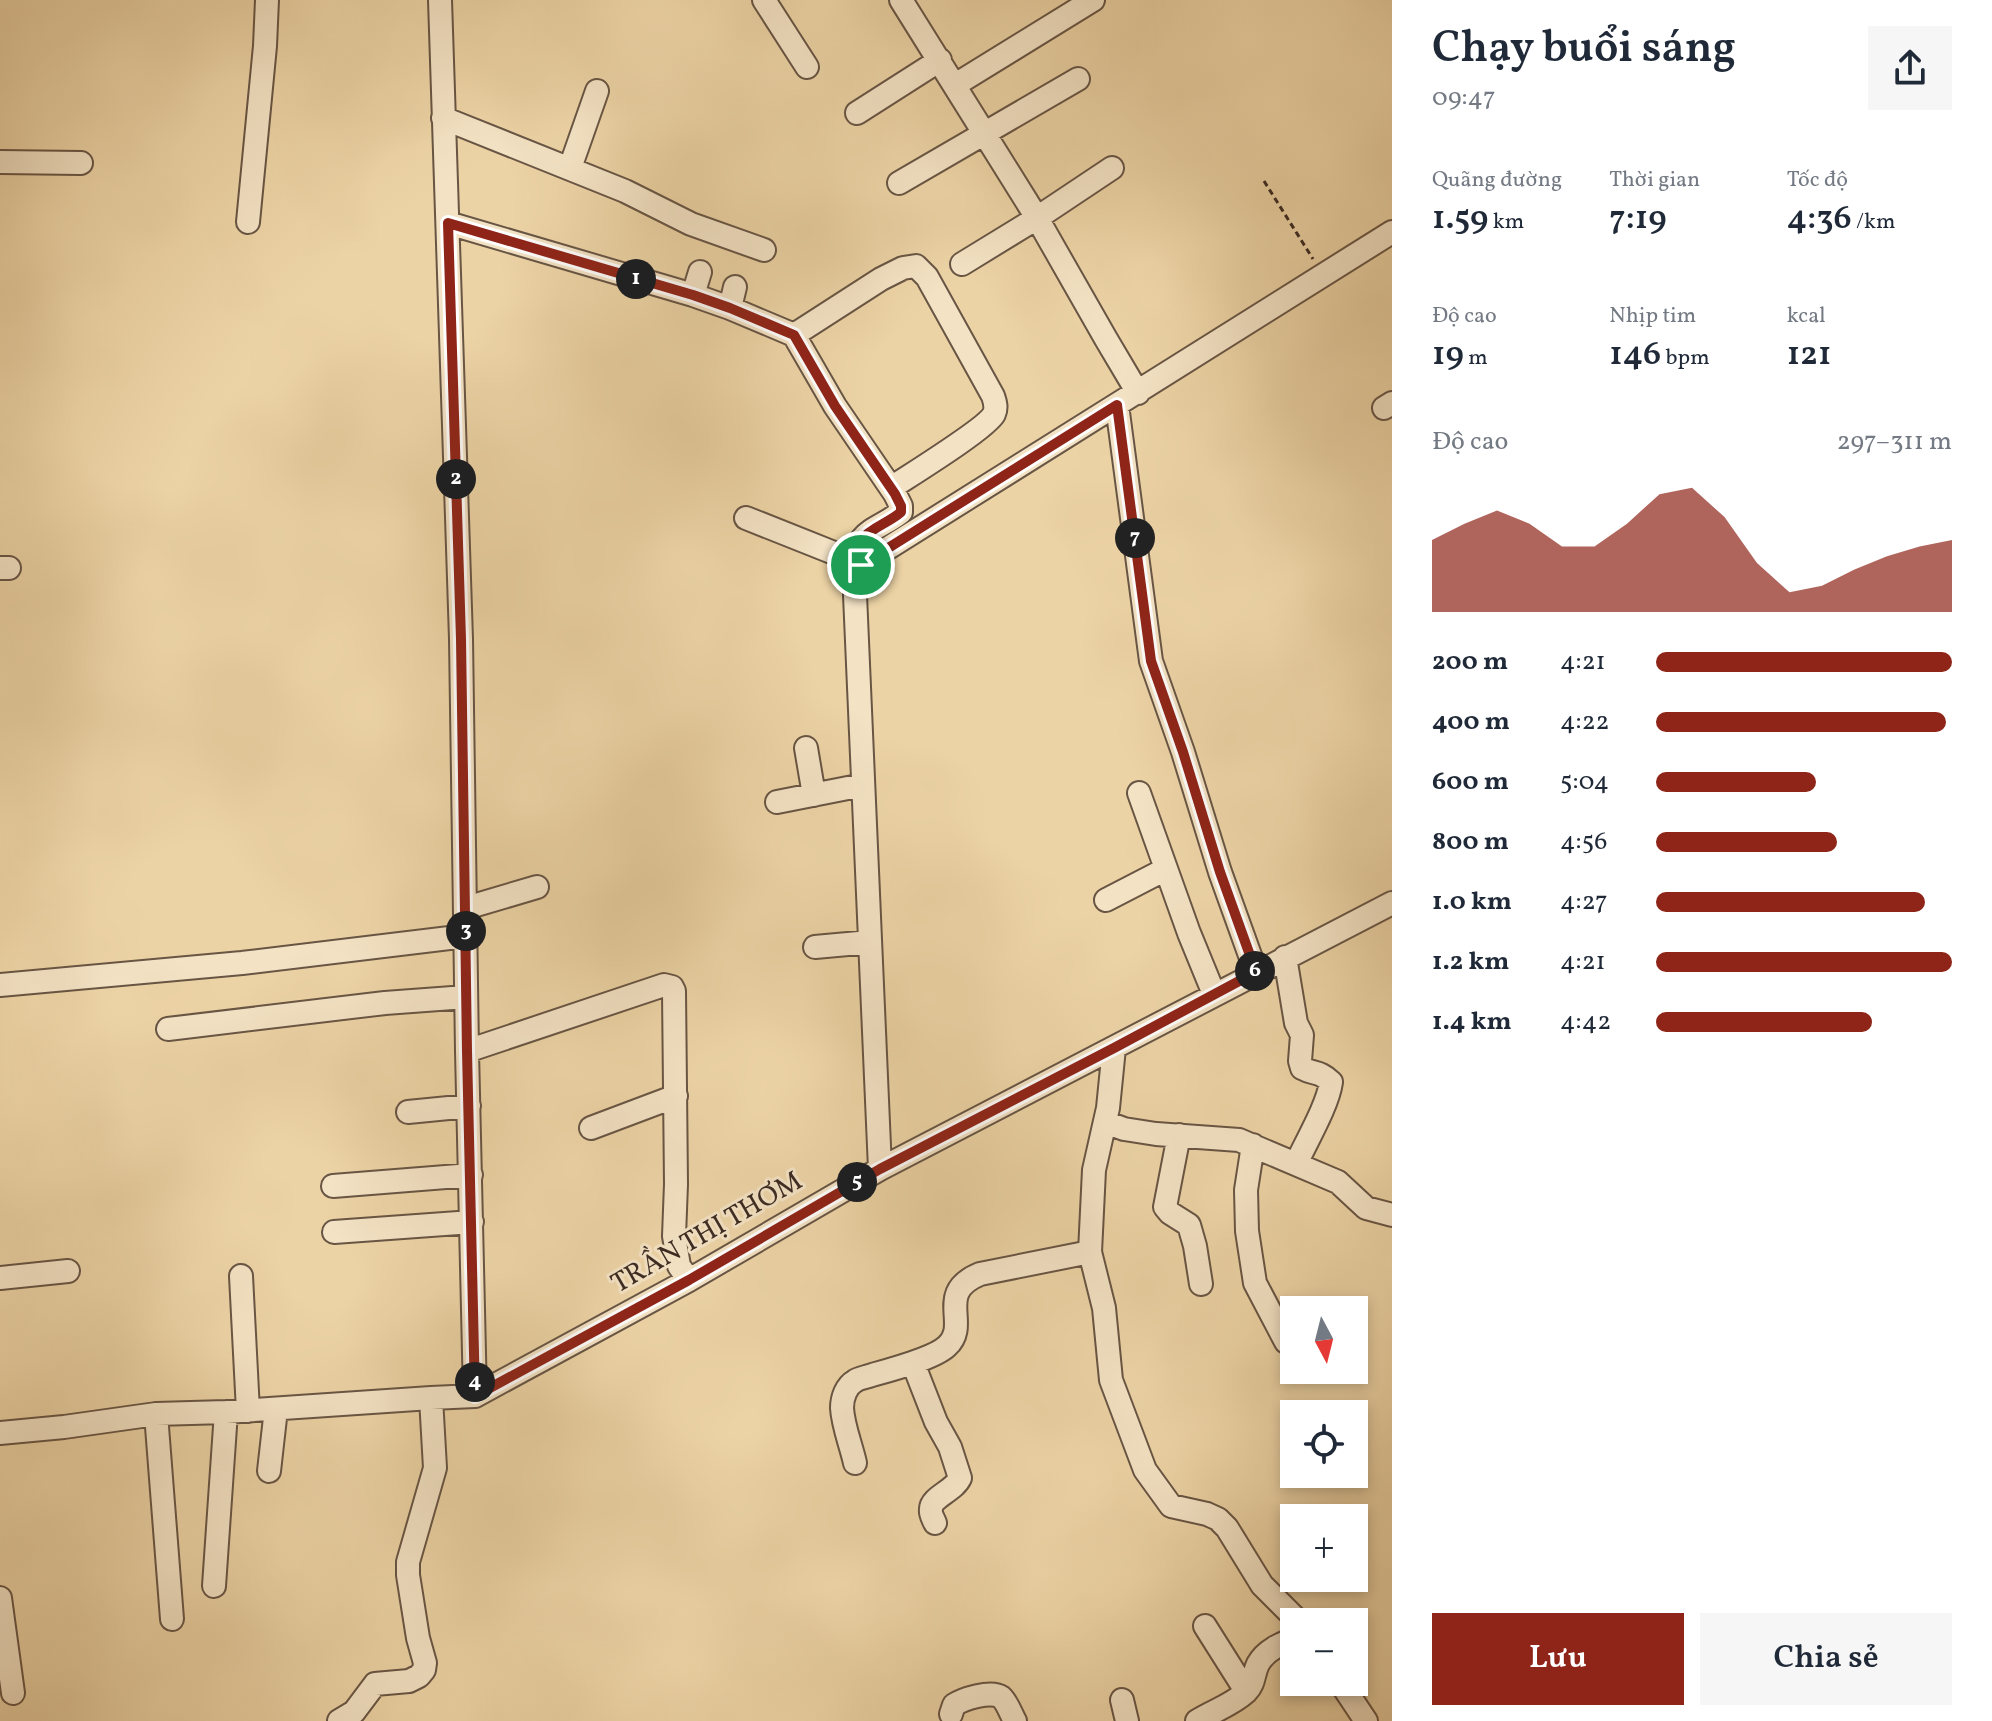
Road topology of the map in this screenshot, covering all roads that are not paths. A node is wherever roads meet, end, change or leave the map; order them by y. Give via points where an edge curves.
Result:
1 (267, 0) edge
2 (440, 0) edge
3 (764, 0) edge
4 (901, 0) edge
5 (1093, 0) edge
6 (940, 60) junction
7 (807, 67) dead end
8 (1078, 79) dead end
9 (955, 85) junction
10 (597, 91) dead end
11 (857, 113) dead end
12 (443, 118) junction
13 (985, 132) junction
14 (0, 162) edge
15 (81, 163) dead end
16 (570, 168) junction
17 (1112, 168) dead end
18 (899, 183) dead end
19 (1037, 218) junction
20 (248, 222) dead end
21 (448, 223) junction
22 (1392, 232) edge
23 (764, 250) dead end
24 (962, 264) dead end
25 (700, 272) dead end
26 (693, 295) junction
27 (794, 335) junction
28 (1138, 393) junction
29 (1117, 405) junction
30 (891, 488) junction
31 (746, 518) dead end
32 (860, 567) junction
33 (806, 748) dead end
34 (863, 785) junction
35 (1139, 793) dead end
36 (814, 795) junction
37 (777, 802) dead end
38 (1166, 869) junction
39 (537, 887) dead end
40 (1106, 900) dead end
41 (1392, 903) edge
42 (466, 908) junction
43 (466, 936) junction
44 (870, 942) junction
45 (815, 947) dead end
46 (1285, 957) junction
47 (1256, 972) junction
48 (0, 985) edge
49 (1214, 994) junction
50 (466, 997) junction
51 (168, 1029) dead end
52 (1114, 1048) junction
53 (467, 1051) junction
54 (676, 1096) junction
55 (469, 1106) junction
56 (408, 1112) dead end
57 (1105, 1122) junction
58 (591, 1128) dead end
59 (1179, 1135) junction
60 (1253, 1145) junction
61 (1296, 1164) junction
62 (880, 1169) junction
63 (471, 1175) junction
64 (333, 1186) dead end
65 (1392, 1215) edge
66 (472, 1222) junction
67 (334, 1232) dead end
68 (1090, 1252) junction
69 (68, 1271) dead end
70 (241, 1276) dead end
71 (0, 1278) edge
72 (689, 1280) junction
73 (1201, 1284) dead end
74 (1280, 1331) edge
75 (913, 1363) junction
76 (475, 1396) junction
77 (431, 1398) junction
78 (276, 1409) junction
79 (237, 1412) junction
80 (156, 1414) junction
81 (0, 1433) edge
82 (855, 1463) dead end
83 (269, 1471) dead end
84 (935, 1523) dead end
85 (214, 1586) dead end
86 (0, 1598) edge
87 (1285, 1608) edge
88 (172, 1619) dead end
89 (1205, 1626) dead end
90 (1280, 1646) edge
91 (1246, 1691) junction
92 (13, 1693) dead end
93 (1349, 1696) edge
94 (951, 1714) dead end
95 (351, 1718) edge
96 (1015, 1721) edge
97 (1197, 1721) edge
98 (1366, 1721) edge

1 - 20 street
2 - 12 street
3 - 7 street
4 - 6 street
5 - 9 street
6 - 9 street
6 - 11 street
8 - 13 street
9 - 13 street
10 - 16 street
12 - 16 street
12 - 21 street
13 - 18 street
13 - 19 street
14 - 15 street
16 - 23 street via 691,224
17 - 19 street
19 - 24 street
19 - 28 street
21 - 26 street
21 - 42 street
22 - 28 street
25 - 26 street
26 - 27 street via 733,298
27 - 30 street
27 - 30 street via 903,268 916,266 927,277 996,406 993,417
28 - 29 street
29 - 32 street
29 - 47 street via 1151,661
30 - 32 street via 901,512 859,541
31 - 32 street
32 - 34 street via 855,595
33 - 36 street
34 - 36 street
34 - 44 street
35 - 38 street
36 - 37 street
38 - 40 street
38 - 49 street
39 - 42 street
41 - 46 street, TRẦN THỊ THƠM
42 - 43 street
43 - 48 street
43 - 50 street
44 - 45 street
44 - 62 street
46 - 47 street, TRẦN THỊ THƠM
46 - 61 street via 1302,1035 1302,1068 1331,1082
47 - 49 street, TRẦN THỊ THƠM
49 - 52 street, TRẦN THỊ THƠM
50 - 51 street
50 - 53 street
52 - 57 street
52 - 62 street, TRẦN THỊ THƠM
53 - 54 street via 670,985
53 - 55 street
54 - 58 street
54 - 72 street via 674,1236 679,1266
55 - 56 street
55 - 63 street
57 - 59 street
57 - 68 street via 1094,1170
59 - 60 street
59 - 73 street via 1165,1207 1189,1225
60 - 61 street
60 - 74 street via 1247,1231 1255,1283
61 - 65 street via 1338,1182 1366,1208
62 - 72 street, TRẦN THỊ THƠM
63 - 64 street
63 - 66 street
66 - 67 street
66 - 76 street
68 - 75 street via 970,1278 955,1300 955,1337 946,1348
68 - 87 street via 1104,1308 1111,1380 1145,1470 1171,1506 1218,1519 1262,1585
69 - 71 street
70 - 79 street
72 - 76 street, TRẦN THỊ THƠM
75 - 82 street via 855,1381 845,1392 842,1407
75 - 84 street via 960,1478 933,1502
76 - 77 street, TRẦN THỊ THƠM
77 - 78 street, TRẦN THỊ THƠM
77 - 95 street via 435,1468 408,1562 424,1670 409,1681 375,1684
78 - 79 street, TRẦN THỊ THƠM
78 - 83 street
79 - 80 street, TRẦN THỊ THƠM
79 - 85 street
80 - 81 street, TRẦN THỊ THƠM
80 - 88 street
86 - 92 street
89 - 91 street
90 - 91 street via 1258,1664 1255,1681
91 - 97 street
93 - 98 street
94 - 96 street via 961,1701 992,1694 1004,1701

